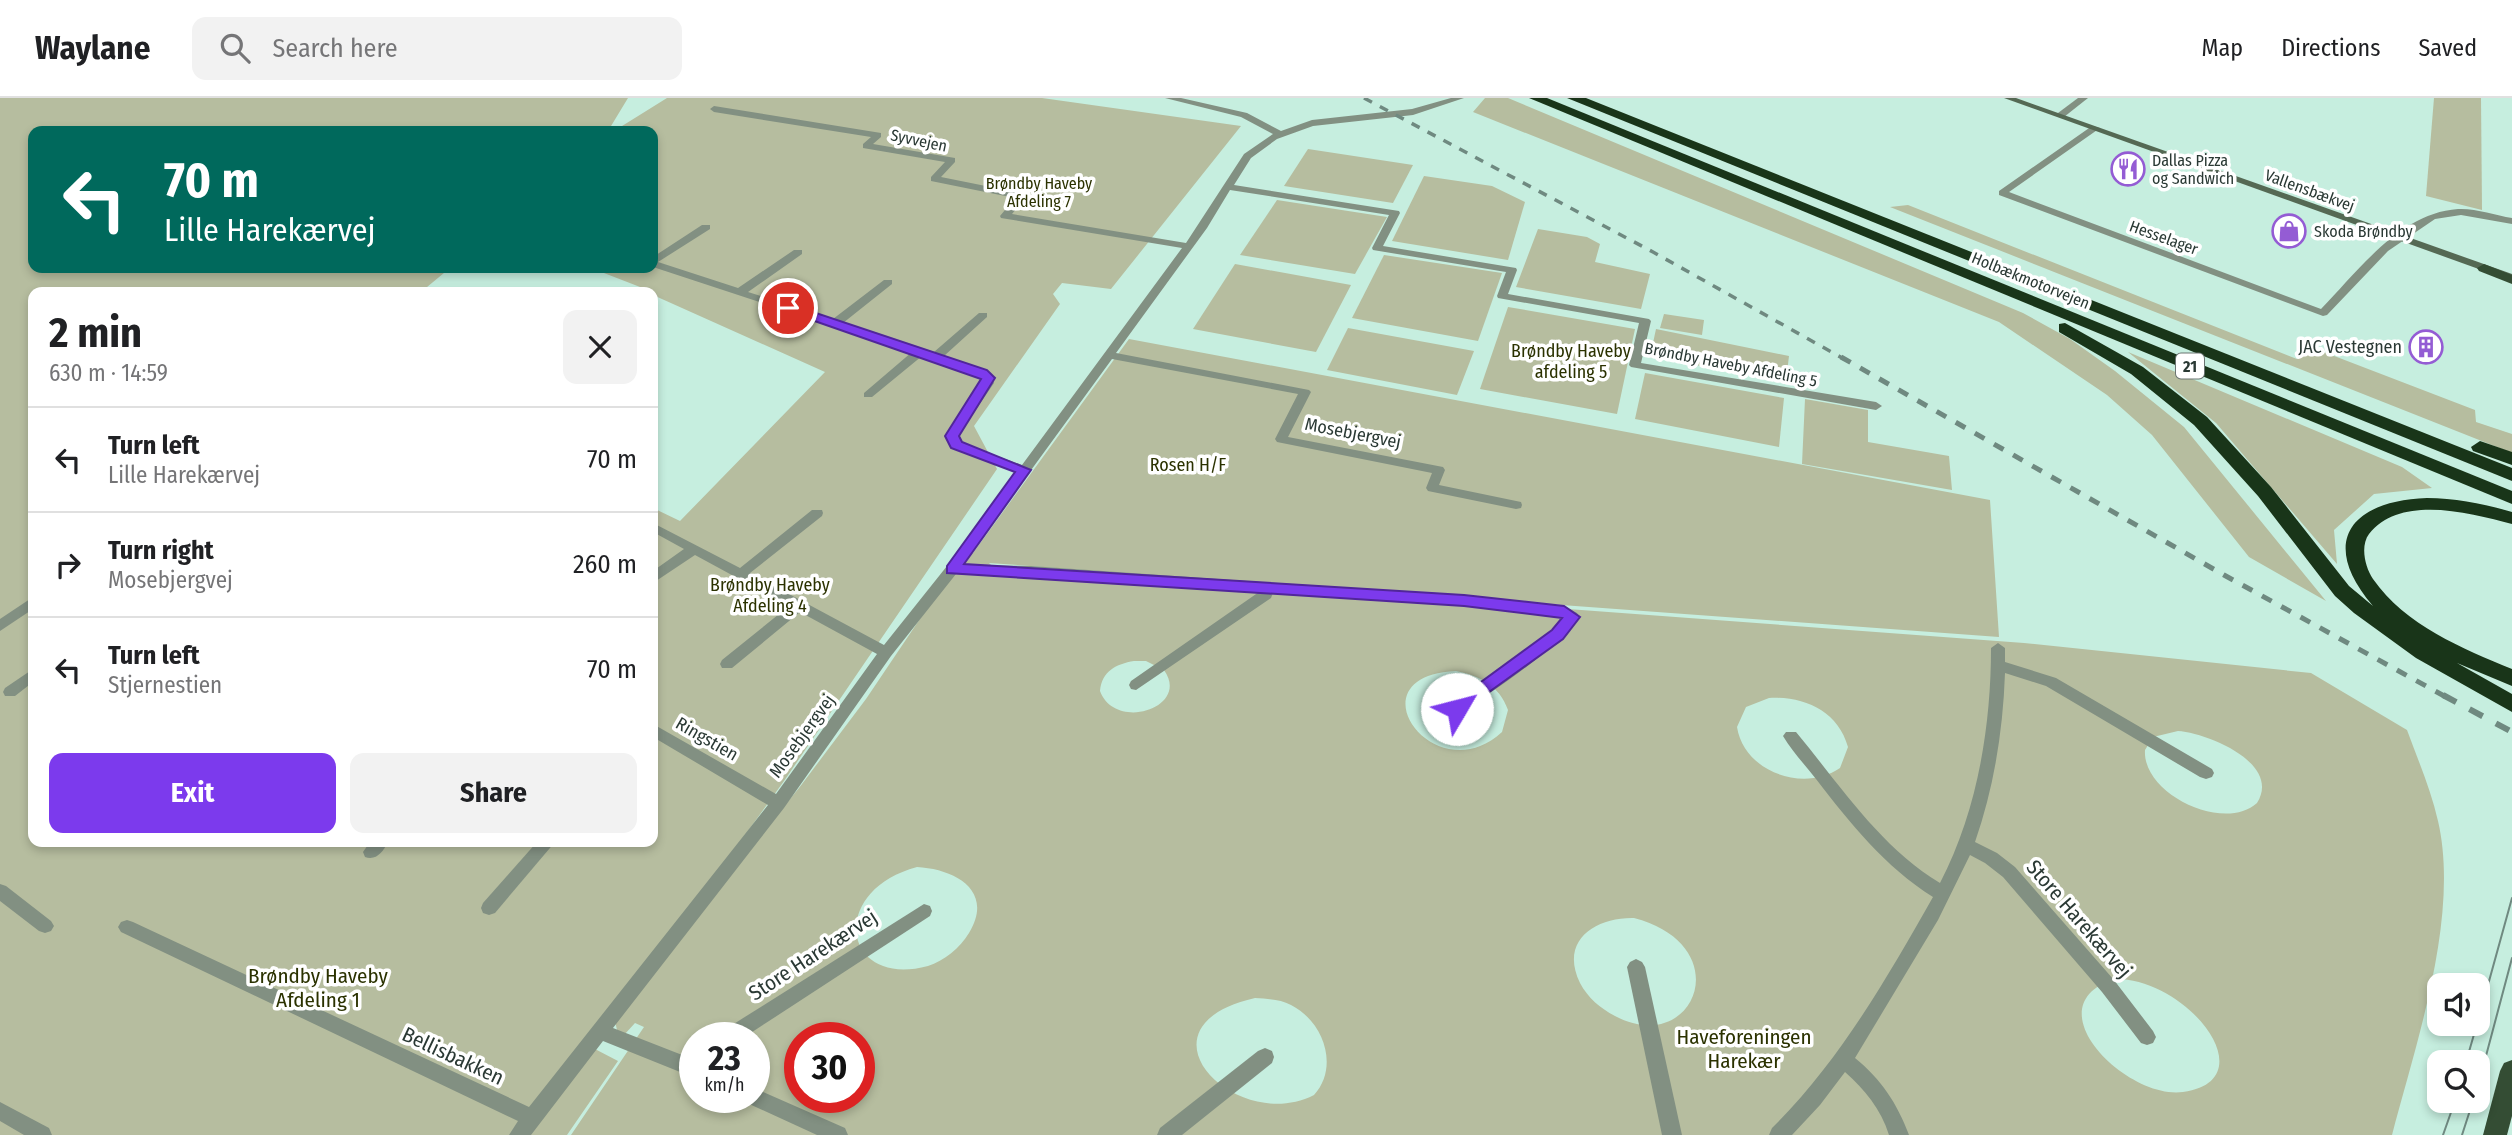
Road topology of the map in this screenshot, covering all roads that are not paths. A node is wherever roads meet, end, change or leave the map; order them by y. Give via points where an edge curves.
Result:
1 (1169, 98) edge
2 (1460, 98) edge
3 (1536, 98) edge
4 (1574, 98) edge
5 (2008, 98) edge
6 (2084, 98) edge
7 (714, 109) dead end
8 (2062, 115) junction
9 (2095, 128) junction
10 (1280, 134) junction
11 (1228, 187) junction
12 (2512, 221) edge
13 (706, 227) dead end
14 (1867, 234) junction
15 (2399, 240) junction
16 (1188, 246) junction
17 (798, 252) dead end
18 (658, 259) edge
19 (658, 264) edge
20 (2484, 268) joint
21 (2012, 274) junction
22 (2512, 278) edge
23 (888, 282) dead end
24 (740, 292) junction
25 (983, 315) dead end
26 (834, 324) junction
27 (919, 352) junction
28 (1109, 355) junction
29 (936, 357) junction
30 (868, 395) dead end
31 (1876, 406) dead end
32 (2512, 459) edge
33 (1024, 470) junction
34 (2512, 475) edge
35 (2512, 498) edge
36 (1516, 505) dead end
37 (817, 513) dead end
38 (2512, 518) edge
39 (658, 530) edge
40 (694, 549) junction
41 (952, 569) junction
42 (742, 573) junction
43 (658, 574) edge
44 (1266, 589) junction
45 (800, 605) junction
46 (28, 606) edge
47 (0, 626) edge
48 (2419, 651) junction
49 (886, 652) junction
50 (727, 663) dead end
51 (28, 678) edge
52 (2512, 678) edge
53 (1136, 685) dead end
54 (10, 692) dead end
55 (2512, 694) edge
56 (2512, 704) edge
57 (1457, 709) dead end
58 (658, 733) edge
59 (1791, 736) dead end
60 (2206, 772) dead end
61 (778, 803) junction
62 (1965, 845) junction
63 (543, 847) edge
64 (0, 891) edge
65 (1943, 894) junction
66 (489, 908) dead end
67 (924, 911) dead end
68 (45, 926) dead end
69 (127, 927) dead end
70 (1636, 967) dead end
71 (752, 1022) edge
72 (598, 1031) junction
73 (2147, 1037) dead end
74 (1265, 1057) dead end
75 (1845, 1061) junction
76 (679, 1062) edge
77 (2512, 1071) edge
78 (770, 1104) edge
79 (0, 1111) edge
80 (532, 1118) junction
81 (42, 1135) edge
82 (519, 1135) edge
83 (838, 1135) edge
84 (1167, 1135) edge
85 (1672, 1135) edge
86 (1779, 1135) edge
87 (1899, 1135) edge
88 (2495, 1135) edge

1 - 10 street via 1244,115
2 - 10 street, Mosebjergvej via 1413,112 1335,119
3 - 14 highway, Holbækmotorvejen / 21
4 - 21 highway, Holbækmotorvejen / 21
5 - 8 street, Vallensbækvej
6 - 8 street
7 - 16 street, Syvvejen via 878,135 866,146 952,160 934,179 1022,196 1005,216
8 - 9 street, Vallensbækvej
9 - 15 street, Vallensbækvej
9 - 15 street, Hesselager via 2001,193 2323,313 2384,249
10 - 11 street, Mosebjergvej via 1247,156
11 - 16 street, Mosebjergvej
11 - 31 street, Brøndby Haveby Afdeling 5 via 1395,213 1377,248 1512,270 1502,296 1645,321 1635,365
12 - 15 street via 2471,212 2441,213
13 - 18 street
14 - 35 highway, Holbækmotorvejen / 21
14 - 48 highway via 1917,262 2032,310 2113,354 2179,402 2233,457 2342,591
15 - 20 street, Vallensbækvej
16 - 28 street, Mosebjergvej
17 - 24 street
19 - 24 street
20 - 22 main road
21 - 32 highway
21 - 34 highway, Holbækmotorvejen / 21
23 - 26 street
24 - 26 street
25 - 29 street
26 - 27 street
27 - 29 street
27 - 30 street
28 - 33 street, Mosebjergvej
28 - 36 street, Mosebjergvej via 1305,392 1281,439 1439,470 1432,488
29 - 33 street via 988,378 952,436 956,445
33 - 41 street, Mosebjergvej
37 - 42 street
38 - 52 highway via 2469,508 2404,506 2363,524 2354,540 2364,582 2390,611 2451,652
39 - 40 street
40 - 42 street
40 - 43 street
41 - 44 street
41 - 49 street, Mosebjergvej
42 - 45 street
44 - 53 street via 1266,595 1247,611
44 - 57 street via 1464,601 1564,611 1572,617 1557,635
45 - 49 street
45 - 50 street
46 - 47 street
48 - 55 highway
48 - 56 highway
49 - 61 street, Mosebjergvej
51 - 54 street
58 - 61 street, Ringstien
59 - 65 street via 1894,859 1917,881
60 - 62 street via 2052,682 1998,656 1983,788
61 - 72 street, Mosebjergvej
62 - 65 street
62 - 73 street, Store Harekærvej via 2009,872
63 - 66 street
64 - 68 street
65 - 75 street
67 - 71 street, Store Harekærvej
69 - 80 street, Bellisbakken
70 - 85 street
72 - 76 street
72 - 80 street, Mosebjergvej
74 - 84 street
75 - 86 street
75 - 87 street via 1879,1091
77 - 88 main road
78 - 83 street
79 - 81 street
80 - 82 street, Mosebjergvej

